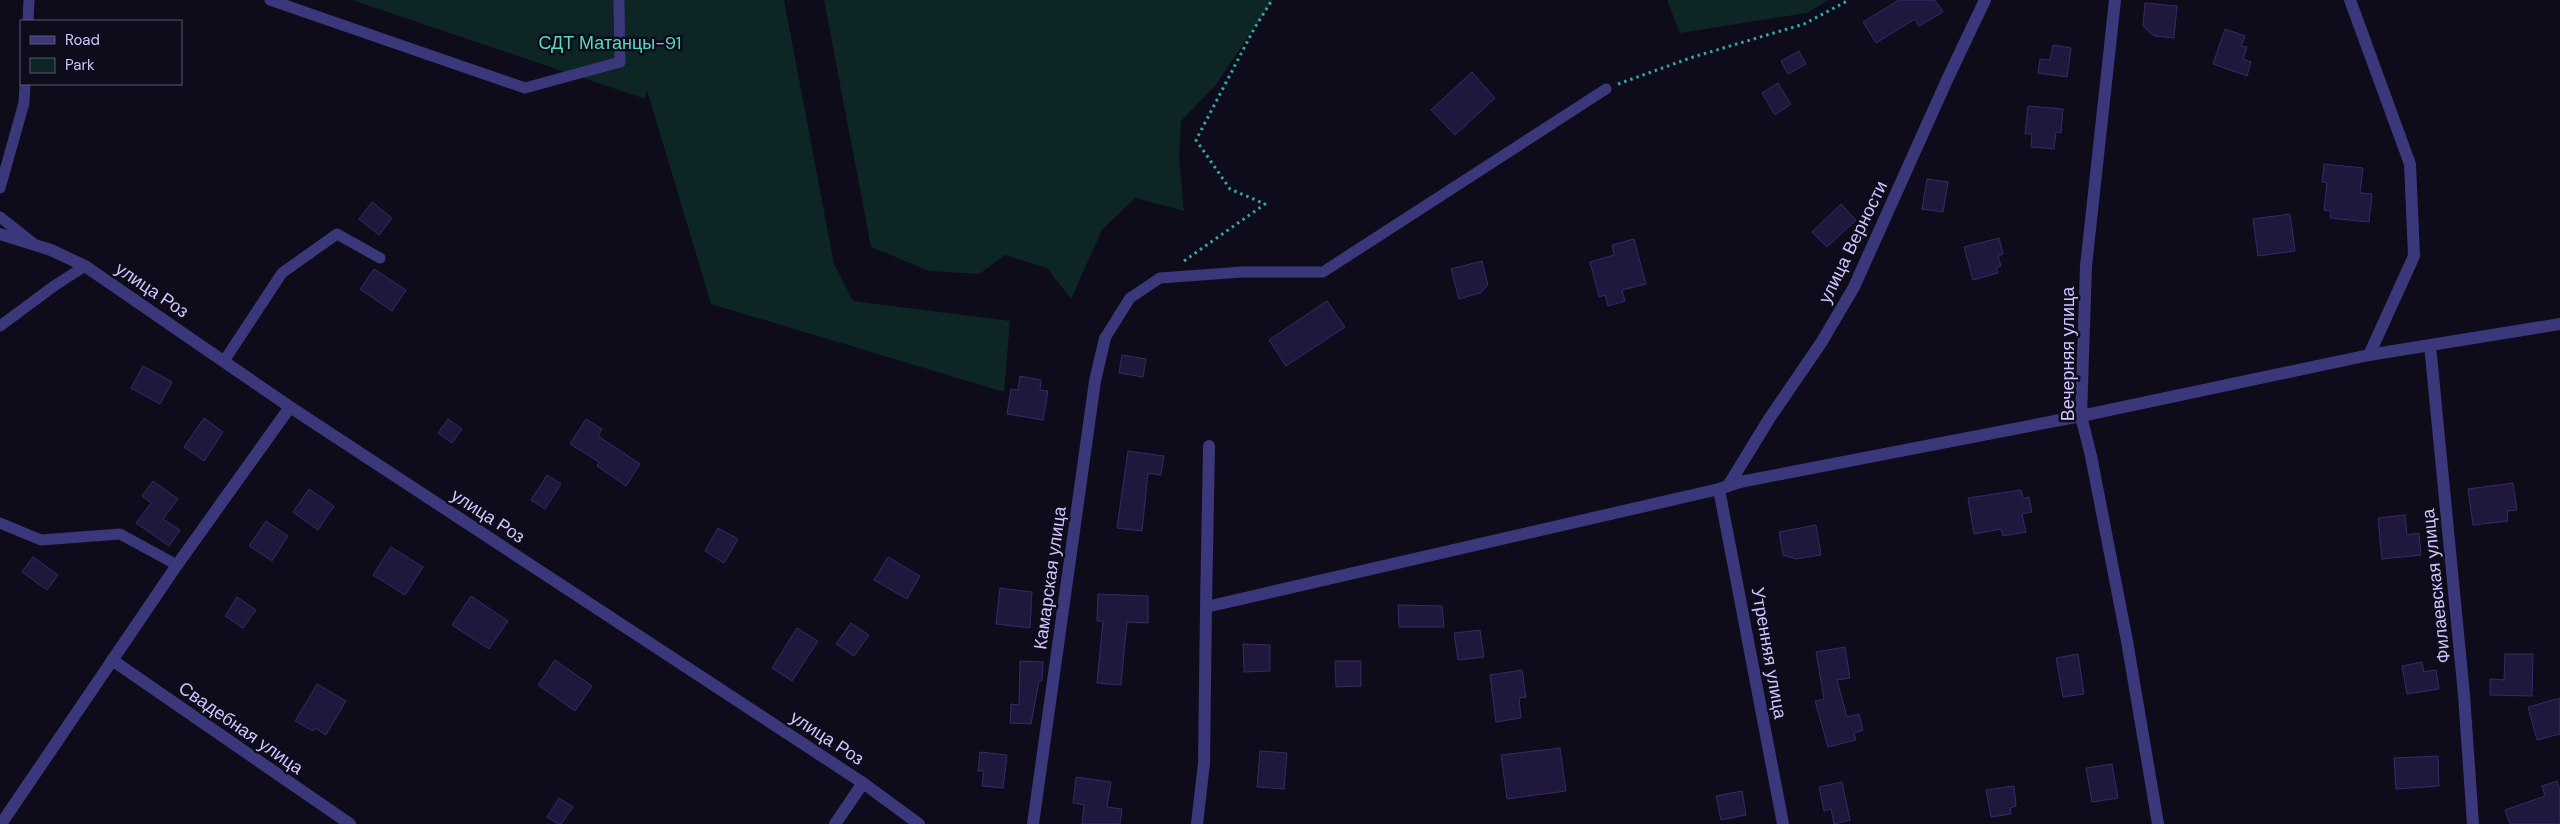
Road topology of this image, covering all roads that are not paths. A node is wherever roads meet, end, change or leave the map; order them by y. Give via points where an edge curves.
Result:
1 (29, 0) edge
2 (270, 0) edge
3 (619, 0) edge
4 (1985, 0) edge
5 (2115, 0) edge
6 (2350, 0) edge
7 (28, 20) edge
8 (25, 85) edge
9 (1606, 89) road end
10 (0, 188) edge
11 (0, 217) edge
12 (0, 234) edge
13 (34, 244) junction
14 (380, 258) dead end
15 (85, 266) junction
16 (2560, 324) edge
17 (0, 326) edge
18 (1104, 338) joint
19 (2430, 345) junction
20 (2369, 355) junction
21 (224, 361) junction
22 (290, 406) junction
23 (2081, 416) junction
24 (1209, 446) dead end
25 (1723, 487) junction
26 (0, 523) edge
27 (177, 565) junction
28 (1206, 606) junction
29 (112, 660) junction
30 (863, 783) junction
31 (1, 824) edge
32 (350, 824) edge
33 (836, 824) edge
34 (919, 824) edge
35 (1033, 824) edge
36 (1197, 824) edge
37 (1782, 824) edge
38 (2158, 824) edge
39 (2474, 824) edge

1 - 7 lane
2 - 3 lane via 525,88 620,62
4 - 25 street, улица Верности via 1854,287 1821,342
5 - 23 street, Вечерняя улица via 2086,266
6 - 20 street via 2410,164 2414,256
8 - 10 lane via 24,103
9 - 18 lane via 1324,272 1242,272 1160,278 1130,298
11 - 13 lane
12 - 13 street, улица Роз
13 - 15 street, улица Роз
14 - 21 lane via 338,234 282,273
15 - 17 lane
15 - 21 street, улица Роз
16 - 19 street
18 - 35 street, Камарская улица via 1095,381
19 - 20 street
19 - 39 street, Филаевская улица
20 - 23 street
21 - 22 street, улица Роз
22 - 27 street
22 - 30 street, улица Роз
23 - 25 street
23 - 38 street, Вечерняя улица via 2123,622
24 - 28 street
25 - 28 street
25 - 37 street, Утренняя улица
26 - 27 lane via 41,540 120,534
27 - 29 street
28 - 36 street via 1204,763
29 - 31 street
29 - 32 street, Свадебная улица
30 - 33 street
30 - 34 street, улица Роз

